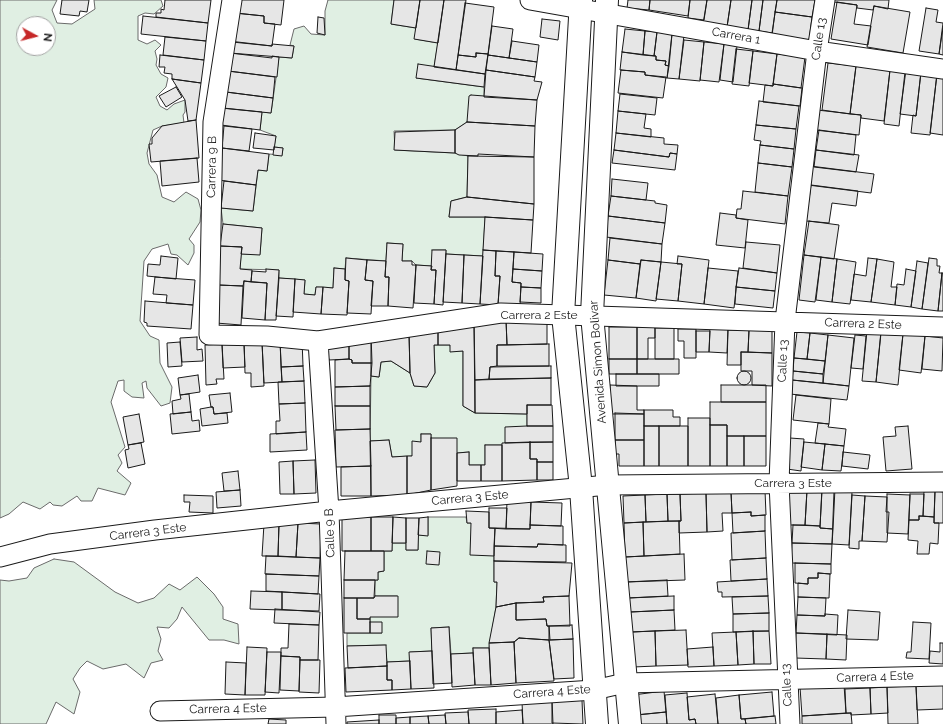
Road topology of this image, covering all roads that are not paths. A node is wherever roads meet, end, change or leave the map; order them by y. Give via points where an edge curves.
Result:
1 (232, 0) edge
2 (530, 0) edge
3 (825, 0) edge
4 (580, 5) edge
5 (607, 6) edge
6 (817, 51) junction
7 (943, 69) edge
8 (562, 315) junction
9 (592, 315) junction
10 (785, 321) junction
11 (943, 327) edge
12 (210, 335) joint
13 (318, 341) junction
14 (943, 482) edge
15 (779, 483) junction
16 (608, 485) junction
17 (581, 488) junction
18 (329, 511) junction
19 (0, 557) edge
20 (943, 676) edge
21 (786, 680) junction
22 (625, 683) junction
23 (594, 690) junction
24 (160, 711) dead end
25 (336, 716) edge
26 (597, 724) edge
27 (630, 724) edge
28 (790, 724) edge

1 - 12 street, Carrera 9 B via 213,122
2 - 4 street, Carrera 1
3 - 6 street, Calle 13
4 - 5 street, Carrera 1
4 - 8 main road
5 - 6 street, Carrera 1
5 - 9 main road, Avenida Simon Bolivar
6 - 7 street, Carrera 1
6 - 10 street, Calle 13
8 - 9 street, Carrera 2 Este
8 - 13 street, Carrera 2 Este via 501,314
8 - 17 main road
9 - 10 street, Carrera 2 Este
9 - 16 main road, Avenida Simon Bolivar
10 - 11 street, Carrera 2 Este
10 - 15 street, Calle 13
12 - 13 street, Carrera 2 Este via 267,336
13 - 18 street, Calle 9 B
14 - 15 street, Carrera 3 Este
15 - 16 street, Carrera 3 Este
15 - 21 street, Calle 13
16 - 17 street, Carrera 3 Este
16 - 22 main road, Avenida Simon Bolivar
17 - 18 street, Carrera 3 Este
17 - 23 main road
18 - 19 street, Carrera 3 Este via 50,544
18 - 25 street, Calle 9 B
20 - 21 street, Carrera 4 Este
21 - 22 street, Carrera 4 Este
21 - 28 street, Calle 13
22 - 23 street, Carrera 4 Este
22 - 27 main road, Avenida Simon Bolivar
23 - 25 street, Carrera 4 Este
23 - 26 main road
24 - 25 street, Carrera 4 Este

